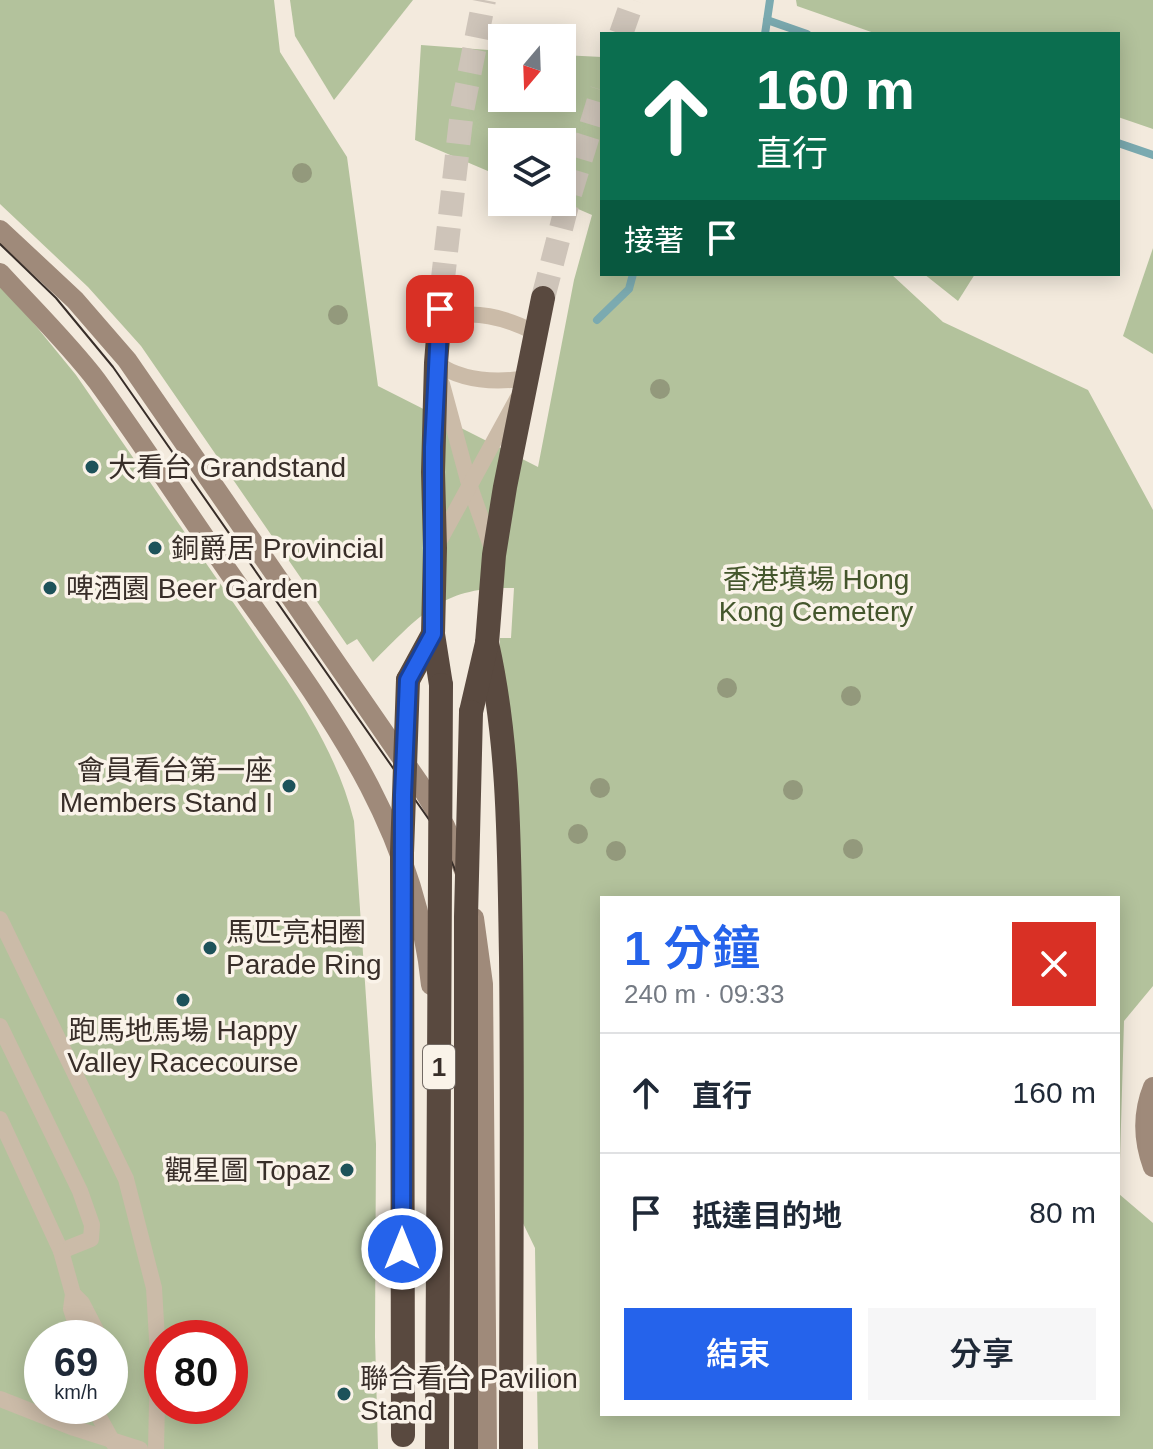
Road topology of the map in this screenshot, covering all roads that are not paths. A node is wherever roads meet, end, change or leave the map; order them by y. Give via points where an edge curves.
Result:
1 (0, 230) edge
2 (0, 273) edge
3 (442, 287) tunnel mouth
4 (543, 298) tunnel mouth
5 (440, 319) junction
6 (536, 333) junction
7 (436, 363) junction
8 (528, 378) junction
9 (469, 484) junction
10 (435, 554) junction
11 (494, 561) junction
12 (433, 634) junction
13 (487, 643) junction
14 (0, 919) edge
15 (0, 1026) edge
16 (1153, 1087) edge
17 (0, 1119) edge
18 (1153, 1167) edge
19 (61, 1251) junction
20 (73, 1294) junction
21 (74, 1320) edge
22 (91, 1320) edge
23 (0, 1399) edge
24 (103, 1424) edge
25 (404, 1442) edge
26 (115, 1445) edge
27 (140, 1449) edge
28 (156, 1449) edge
29 (435, 1449) edge
30 (466, 1449) edge
31 (487, 1449) edge
32 (511, 1449) edge

1 - 31 street via 75,300 127,360 419,783 445,826 470,885 483,984
2 - 29 street via 96,381 339,731 386,816 404,862 423,932 435,1041
3 - 5 highway, 1
4 - 6 highway, 1
5 - 6 lane via 481,313
5 - 7 highway, 1
6 - 8 highway, 1
7 - 8 lane via 465,377 502,382
7 - 9 lane
7 - 10 highway, 1
8 - 9 lane
8 - 11 highway, 1
9 - 10 lane
9 - 11 lane
10 - 12 highway, 1
11 - 13 highway, 1
12 - 25 highway, bridge via 408,680 403,795
12 - 29 highway, 1, bridge via 441,685
13 - 30 highway, 1, bridge via 471,712 467,829
13 - 32 highway via 501,714 507,804
14 - 28 lane via 126,1179 154,1288
15 - 19 lane via 92,1225 91,1239
16 - 18 street via 1144,1129
17 - 19 lane
19 - 20 lane
20 - 21 lane
20 - 22 lane
23 - 26 lane
24 - 26 lane
26 - 27 lane

